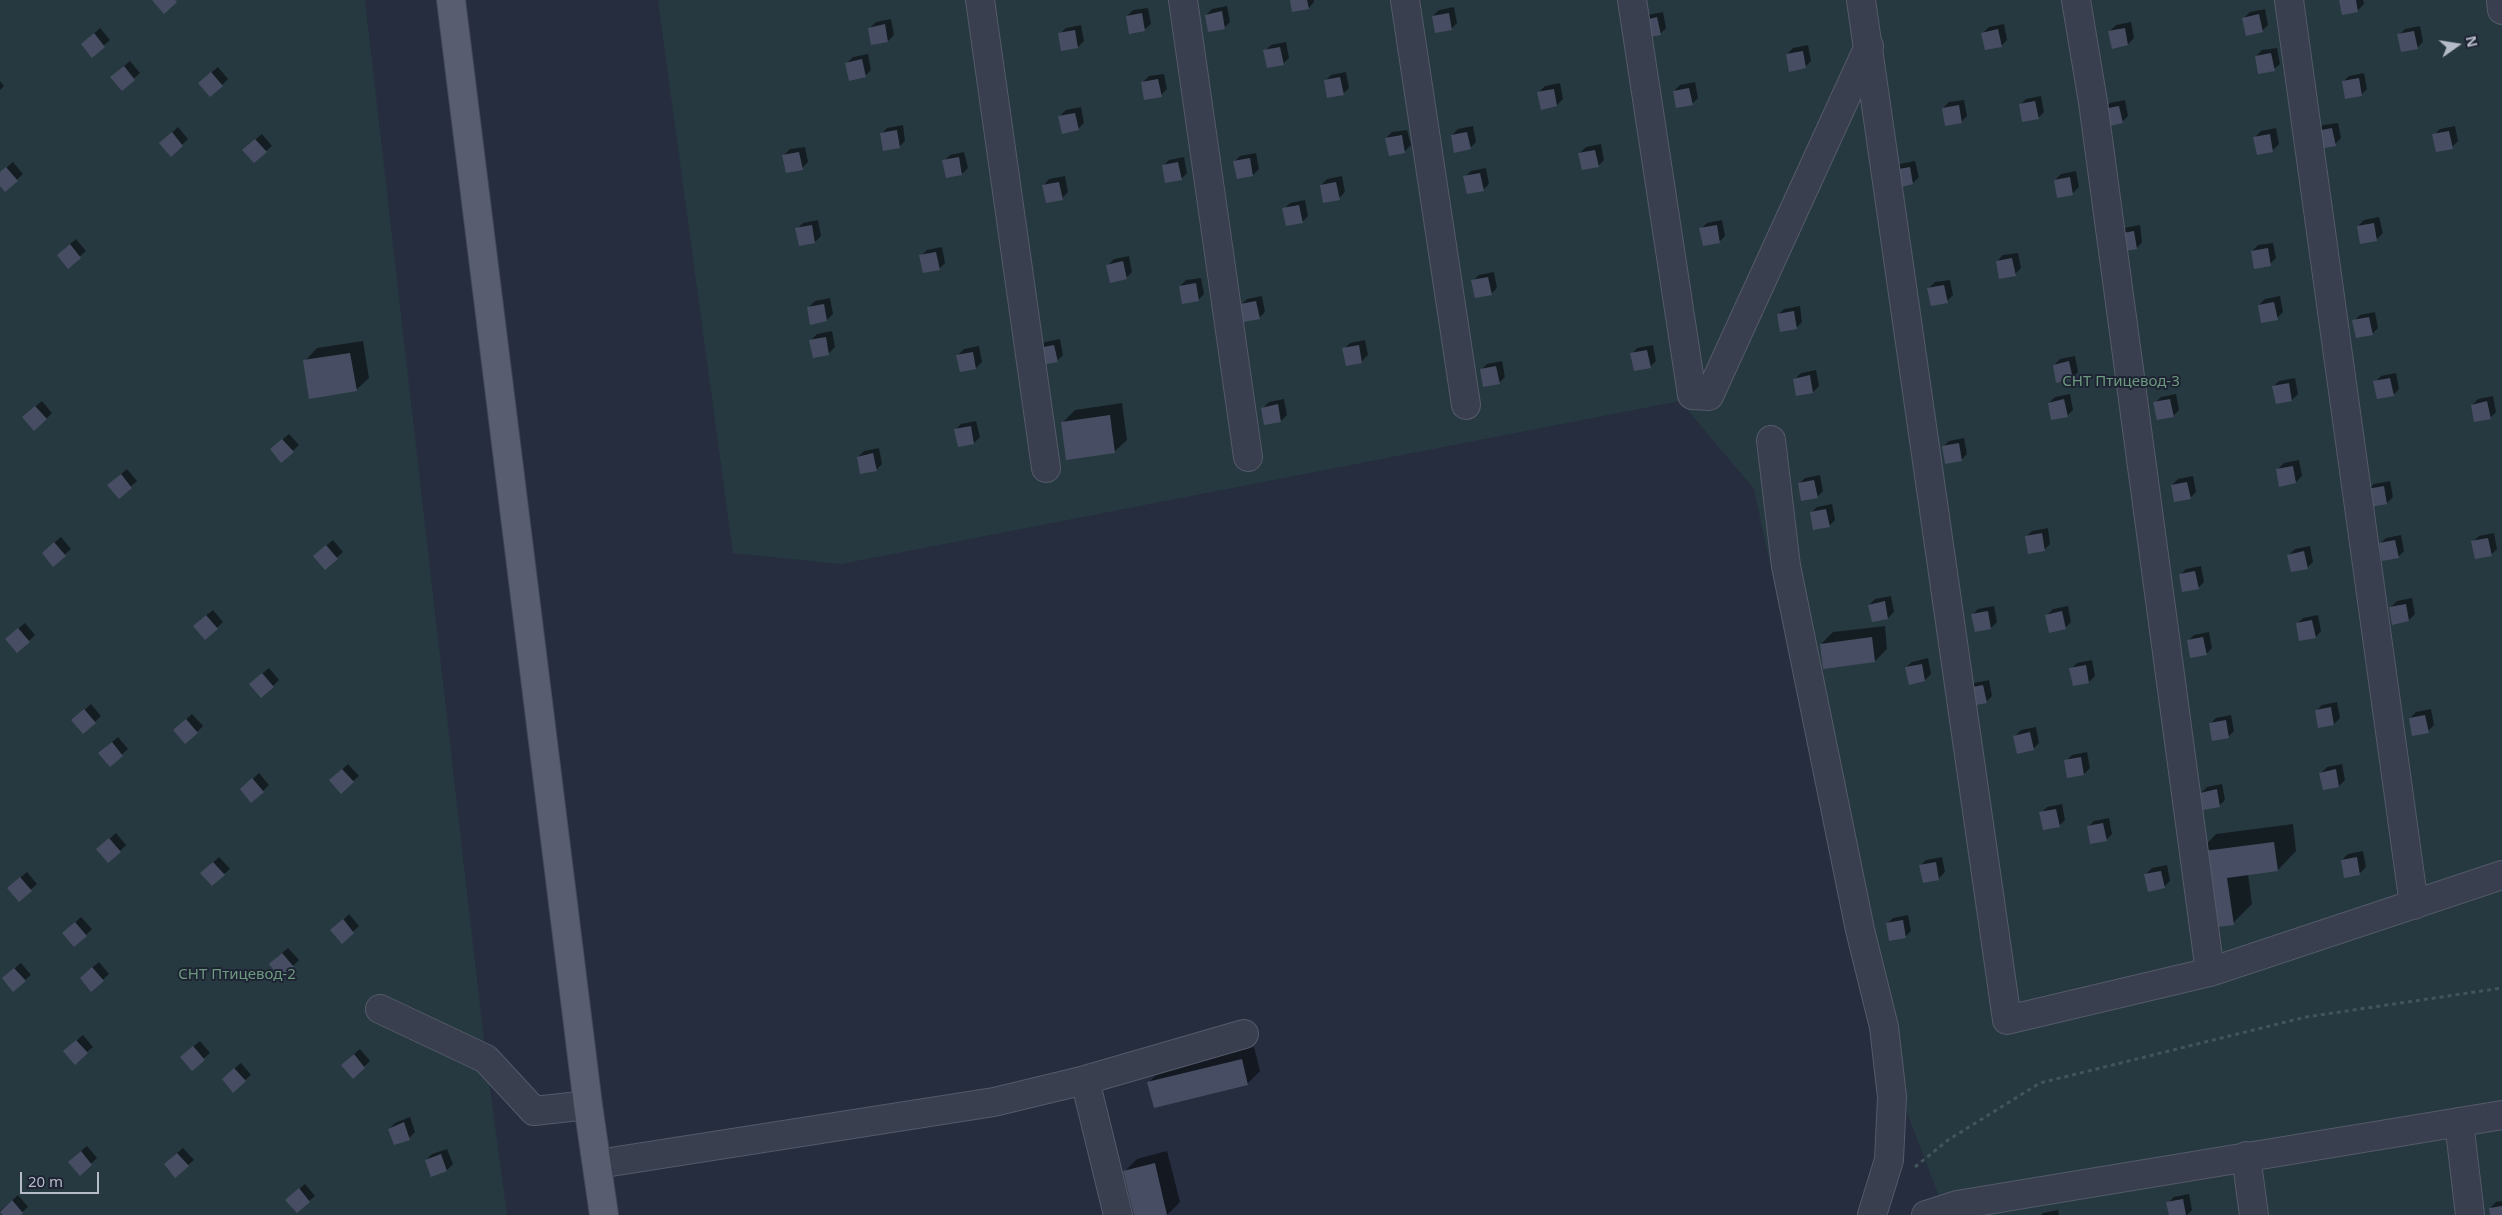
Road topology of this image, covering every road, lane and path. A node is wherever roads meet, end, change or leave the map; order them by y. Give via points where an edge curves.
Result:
1 (451, 0) edge
2 (980, 0) edge
3 (1183, 0) edge
4 (1405, 0) edge
5 (1632, 0) edge
6 (1861, 0) edge
7 (2076, 0) edge
8 (2289, 0) edge
9 (2500, 0) edge
10 (2502, 10) edge
11 (1868, 46) junction
12 (1466, 405) dead end
13 (1771, 440) dead end
14 (1248, 457) dead end
15 (1046, 468) dead end
16 (2502, 875) edge
17 (2414, 905) junction
18 (2210, 972) junction
19 (2502, 988) edge
20 (380, 1009) dead end
21 (1244, 1034) dead end
22 (1085, 1080) junction
23 (588, 1105) junction
24 (2502, 1115) edge
25 (2459, 1122) junction
26 (2246, 1156) junction
27 (598, 1164) junction
28 (1913, 1169) dead end
29 (604, 1215) edge
30 (1118, 1215) edge
31 (1872, 1215) edge
32 (1926, 1215) edge
33 (2254, 1215) edge
34 (2470, 1215) edge

1 - 23 main road
2 - 15 lane
3 - 14 lane
4 - 12 lane
5 - 11 lane via 1692,395 1709,396
6 - 11 lane
7 - 18 lane via 2095,112
8 - 17 lane
9 - 10 lane
11 - 18 lane via 2007,1020
13 - 31 lane via 1786,566 1860,930 1884,1027 1892,1097 1889,1160
16 - 17 lane
17 - 18 lane
19 - 28 path via 2306,1017 2040,1083 1948,1140
20 - 23 lane via 486,1059 534,1111
21 - 22 lane
22 - 27 lane via 994,1102
22 - 30 lane
23 - 27 main road
24 - 25 lane
25 - 26 lane
25 - 34 lane
26 - 32 lane via 1957,1205
26 - 33 lane
27 - 29 main road

